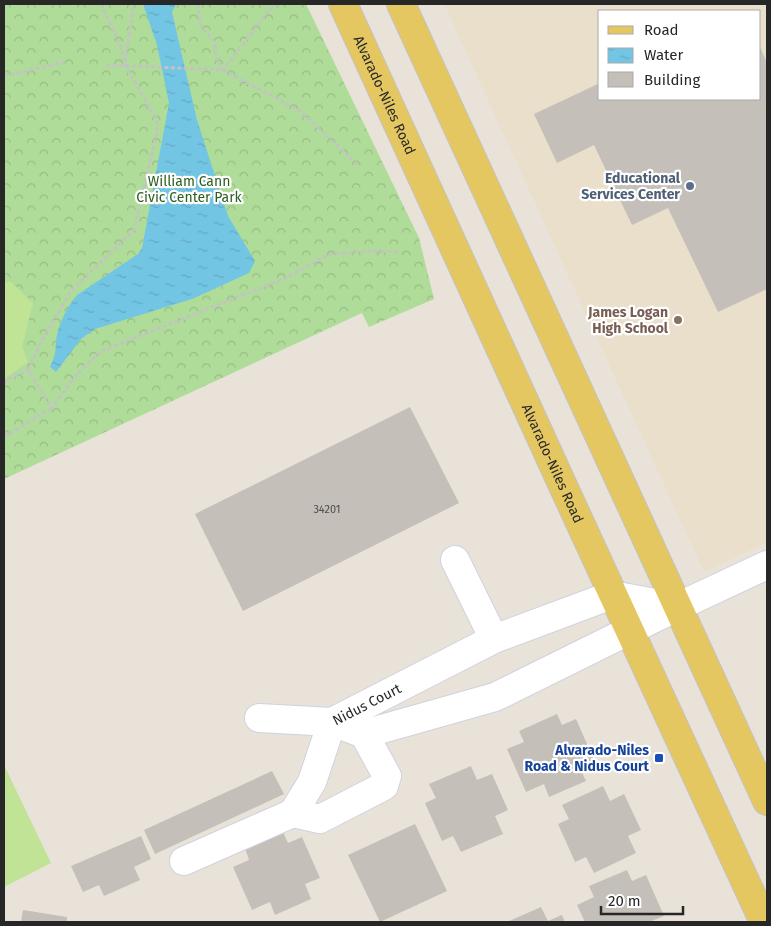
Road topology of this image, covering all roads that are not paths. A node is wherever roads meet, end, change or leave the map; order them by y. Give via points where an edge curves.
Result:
1 (343, 4) edge
2 (400, 4) edge
3 (455, 560) dead end
4 (767, 565) edge
5 (612, 595) junction
6 (677, 607) junction
7 (629, 632) junction
8 (494, 639) junction
9 (259, 718) dead end
10 (332, 722) junction
11 (364, 734) junction
12 (767, 801) edge
13 (293, 813) junction
14 (184, 861) dead end
15 (764, 922) edge

1 - 5 main road, Alvarado-Niles Road
2 - 6 main road
3 - 8 street
4 - 6 street, Nidus Court
5 - 6 street
5 - 7 main road, Alvarado-Niles Road
5 - 8 street, Nidus Court
6 - 7 street, Nidus Court
6 - 12 main road
7 - 11 street, Nidus Court via 495,698
7 - 15 main road, Alvarado-Niles Road
8 - 10 street, Nidus Court
9 - 10 street
10 - 11 street, Nidus Court
10 - 13 street via 312,782
11 - 13 street via 387,776 384,786 320,819
13 - 14 street

